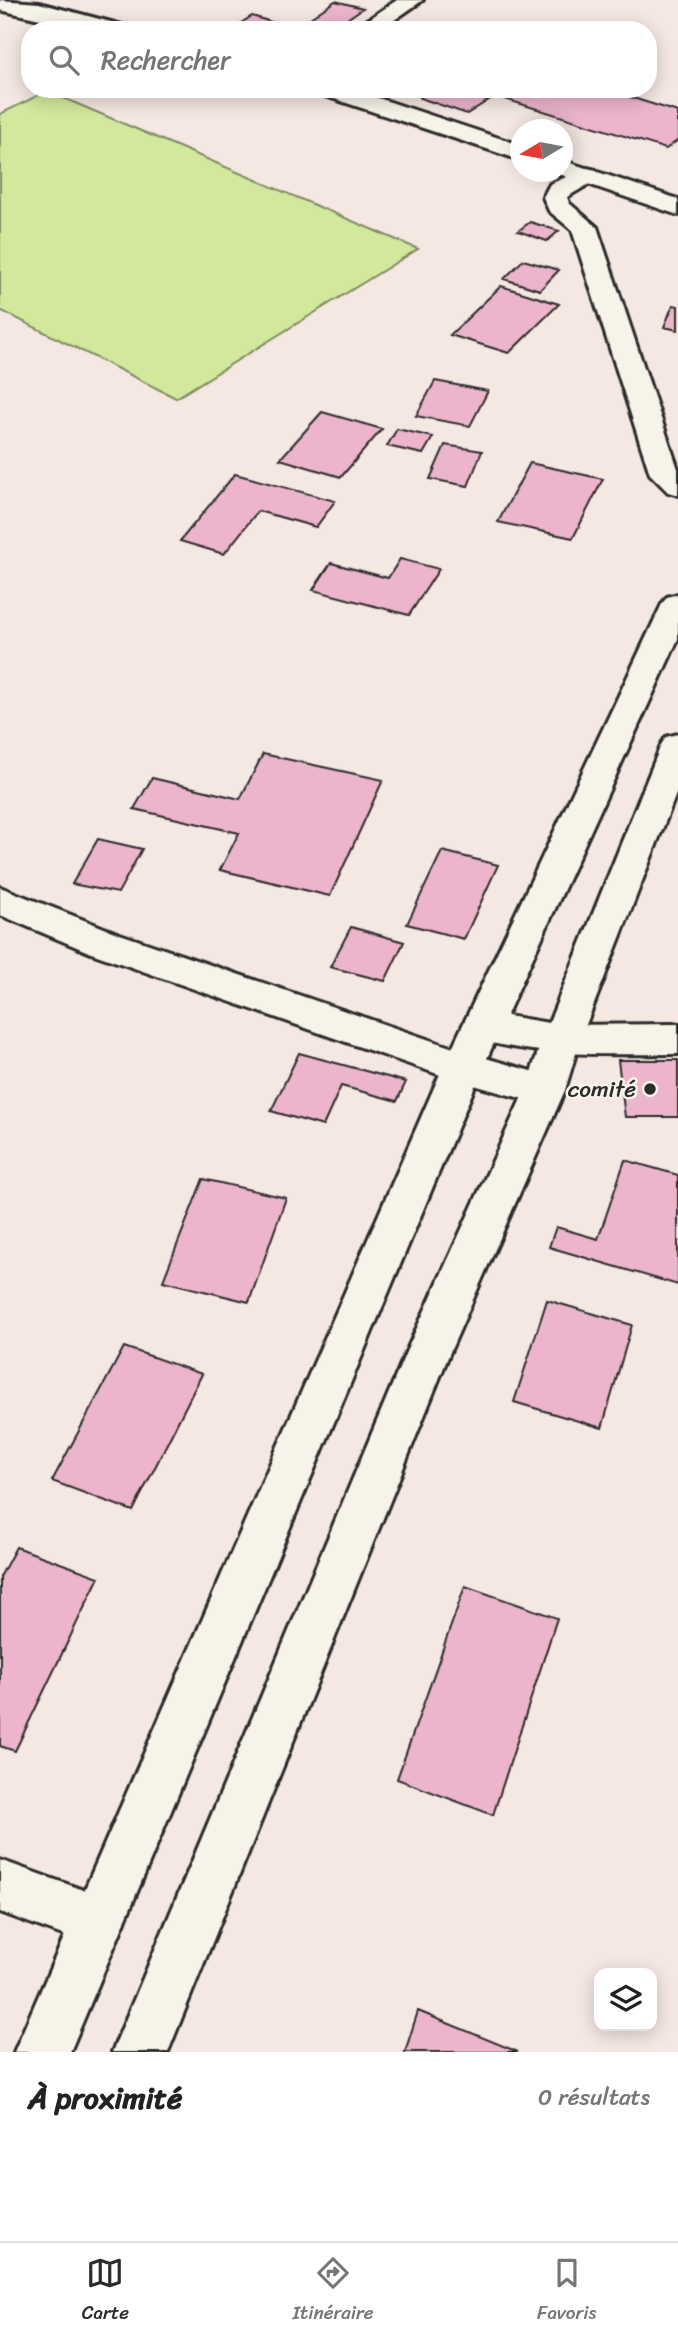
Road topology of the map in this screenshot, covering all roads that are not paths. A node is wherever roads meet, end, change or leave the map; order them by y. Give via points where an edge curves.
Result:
1 (412, 0) edge
2 (0, 3) edge
3 (31, 5) edge
4 (84, 21) edge
5 (378, 21) edge
6 (354, 98) edge
7 (510, 150) edge
8 (575, 171) edge
9 (678, 207) edge
10 (678, 486) edge
11 (678, 604) edge
12 (678, 745) edge
13 (0, 900) edge
14 (484, 1027) junction
15 (678, 1039) edge
16 (561, 1040) junction
17 (463, 1067) junction
18 (545, 1090) junction
19 (0, 1886) edge
20 (98, 1921) junction
21 (42, 2052) edge
22 (140, 2052) edge

1 - 5 main road
2 - 3 main road
3 - 4 main road
6 - 7 main road
8 - 9 main road
8 - 10 main road via 555,197 558,206 584,228 665,474
11 - 14 main road
12 - 16 main road
13 - 17 main road via 104,943
14 - 16 main road
14 - 17 main road
15 - 16 main road
16 - 18 main road
17 - 18 main road
17 - 20 main road
18 - 22 main road via 428,1352
19 - 20 main road
20 - 21 main road

